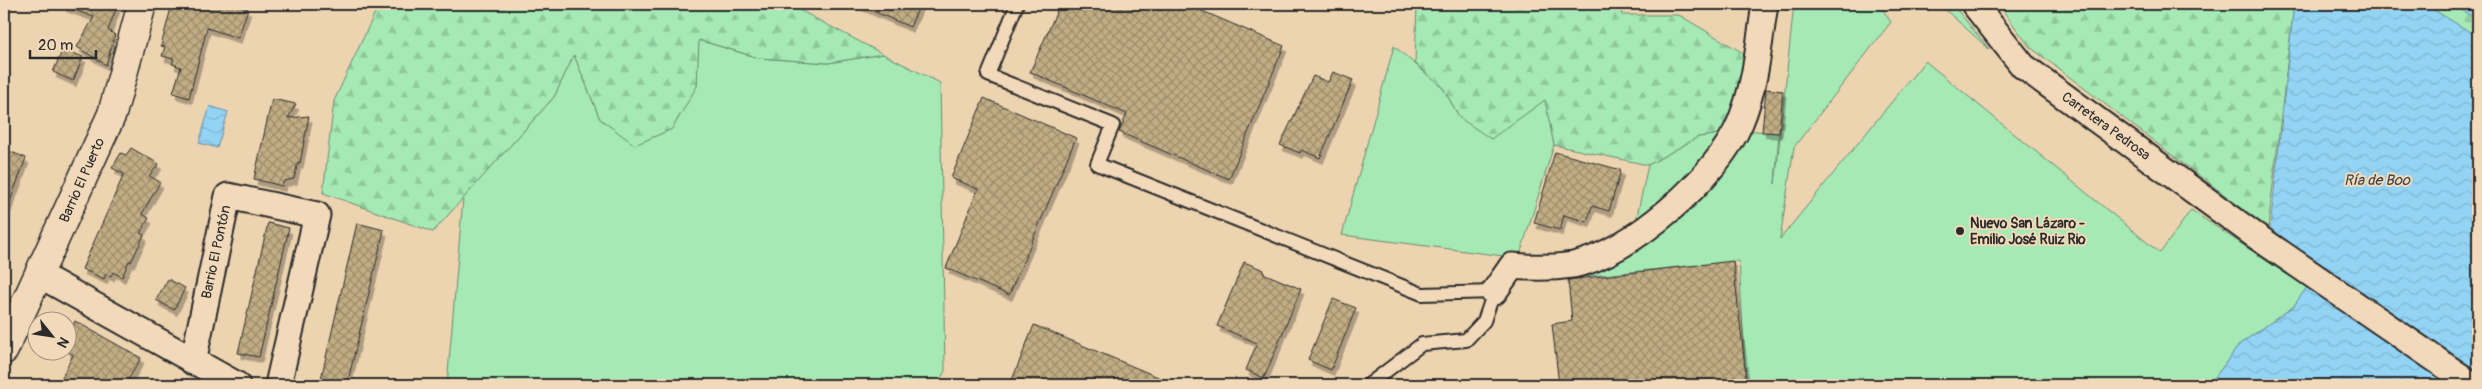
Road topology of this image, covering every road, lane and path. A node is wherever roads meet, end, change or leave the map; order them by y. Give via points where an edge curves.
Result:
1 (142, 4) edge
2 (1017, 4) edge
3 (1765, 4) edge
4 (1974, 4) edge
5 (38, 274) junction
6 (1494, 292) junction
7 (4, 350) edge
8 (193, 362) junction
9 (237, 385) edge
10 (278, 385) edge
11 (1368, 385) edge
12 (2473, 385) edge

1 - 5 main road, Barrio El Puerto via 112,114
2 - 6 lane via 988,74 1113,125 1097,164 1422,294
3 - 6 street via 1754,79 1740,124 1721,155 1678,202 1622,246 1574,264 1535,268 1512,266
4 - 12 street, Carretera Pedrosa via 2023,66 2253,234
5 - 7 main road, Barrio El Puerto
5 - 8 street
6 - 11 lane via 1484,321 1466,340 1422,344
8 - 9 street
8 - 10 street, Barrio El Pontón via 228,196 317,215

